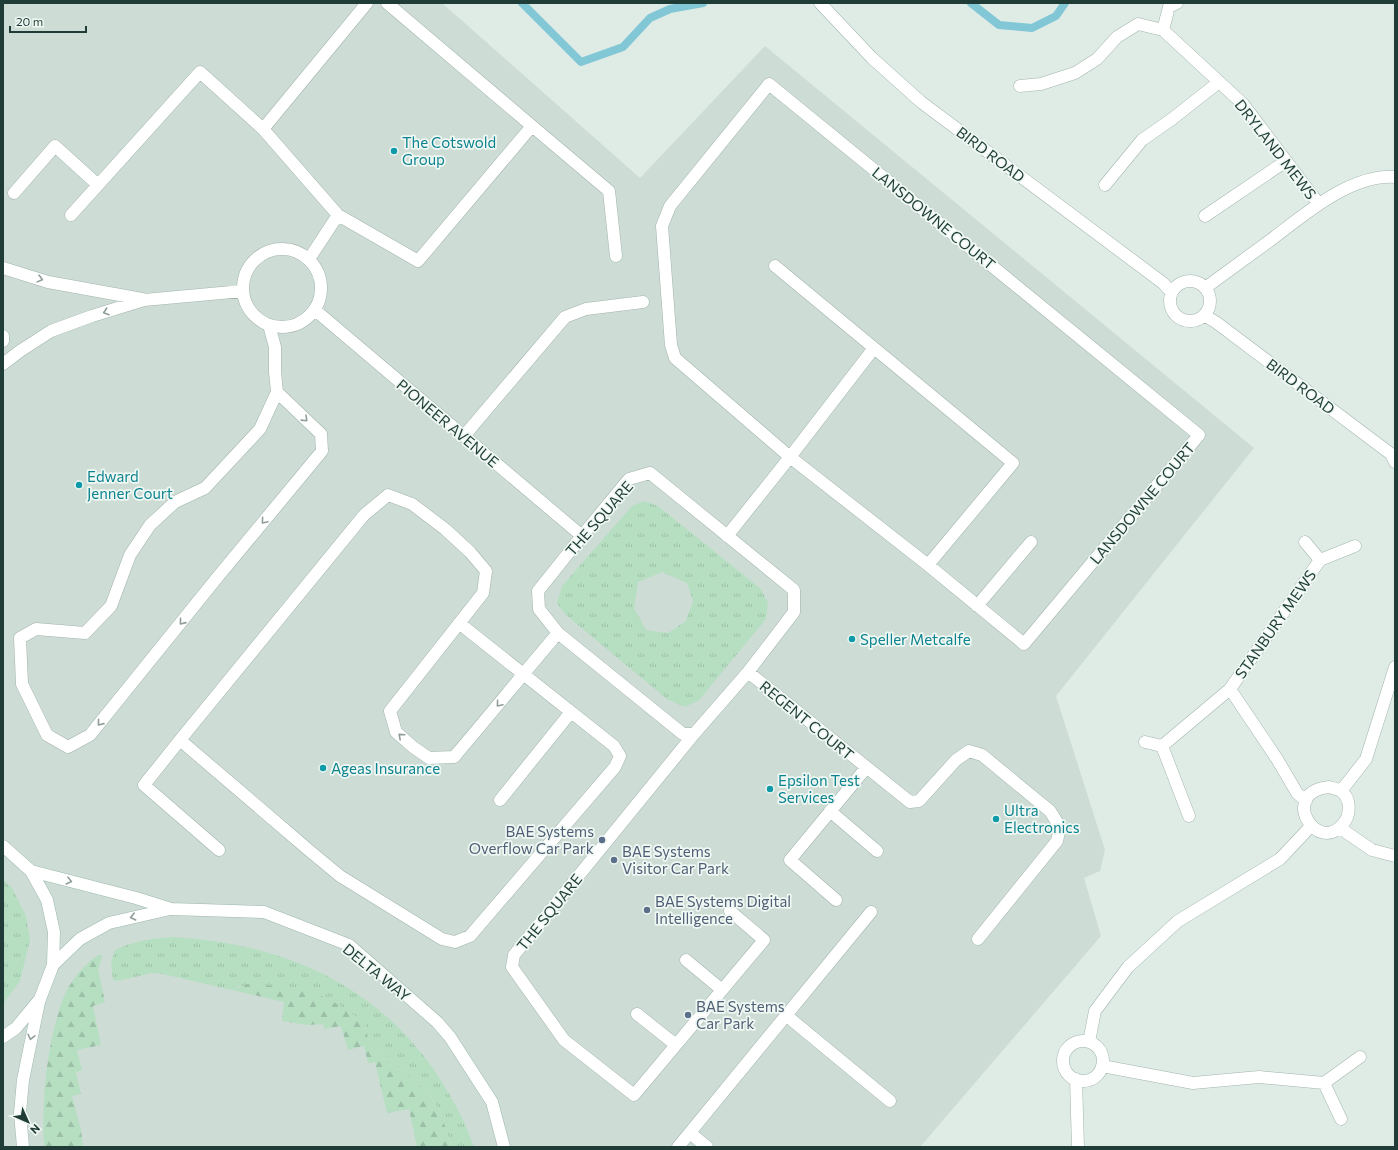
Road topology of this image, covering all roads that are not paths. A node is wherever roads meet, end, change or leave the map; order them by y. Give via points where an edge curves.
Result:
1 (367, 3) edge
2 (387, 3) edge
3 (820, 3) edge
4 (1177, 3) edge
5 (1162, 30) junction
6 (1219, 82) junction
7 (1020, 86) dead end
8 (532, 126) junction
9 (264, 129) junction
10 (1286, 161) junction
11 (1395, 177) edge
12 (98, 185) junction
13 (1104, 185) dead end
14 (14, 193) dead end
15 (1318, 203) junction
16 (71, 215) dead end
17 (338, 215) junction
18 (1205, 216) dead end
19 (616, 256) dead end
20 (309, 259) junction
21 (775, 266) dead end
22 (3, 268) edge
23 (1205, 288) junction
24 (243, 292) junction
25 (1172, 293) junction
26 (144, 300) junction
27 (643, 302) dead end
28 (315, 310) junction
29 (1204, 315) junction
30 (269, 325) junction
31 (3, 336) edge
32 (3, 340) edge
33 (874, 348) junction
34 (3, 364) edge
35 (277, 392) junction
36 (464, 436) junction
37 (790, 457) junction
38 (1395, 462) edge
39 (582, 536) junction
40 (727, 536) junction
41 (1031, 542) dead end
42 (1305, 542) dead end
43 (1355, 546) dead end
44 (1320, 560) junction
45 (928, 565) junction
46 (977, 606) junction
47 (459, 624) junction
48 (558, 633) junction
49 (1395, 667) edge
50 (748, 672) junction
51 (524, 674) junction
52 (1230, 689) junction
53 (571, 712) junction
54 (694, 734) junction
55 (180, 740) junction
56 (1145, 742) dead end
57 (1162, 746) junction
58 (866, 768) junction
59 (1341, 791) junction
60 (500, 800) dead end
61 (1306, 801) junction
62 (830, 811) junction
63 (1189, 816) dead end
64 (1310, 826) junction
65 (1340, 828) junction
66 (3, 846) edge
67 (219, 850) dead end
68 (877, 851) dead end
69 (1395, 856) edge
70 (31, 871) junction
71 (836, 900) dead end
72 (171, 909) junction
73 (730, 911) dead end
74 (871, 912) dead end
75 (978, 939) dead end
76 (686, 960) dead end
77 (53, 965) junction
78 (722, 990) junction
79 (40, 999) junction
80 (637, 1014) dead end
81 (787, 1016) junction
82 (3, 1037) edge
83 (1089, 1042) junction
84 (676, 1045) junction
85 (1360, 1057) dead end
86 (1102, 1066) junction
87 (1076, 1079) junction
88 (1324, 1083) junction
89 (890, 1101) dead end
90 (1341, 1119) dead end
91 (690, 1133) junction
92 (23, 1147) edge
93 (504, 1147) edge
94 (678, 1147) edge
95 (707, 1147) edge
96 (1078, 1147) edge

1 - 9 street
2 - 8 street
3 - 25 street, BIRD ROAD via 872,58 921,102 1163,283
4 - 5 street via 1169,7
5 - 6 street, DRYLAND MEWS
5 - 7 street, DRYLAND MEWS via 1138,24 1117,37 1097,59 1075,73 1041,84
6 - 10 street, DRYLAND MEWS via 1243,104
6 - 13 street via 1172,120 1142,140
8 - 17 street via 418,261
8 - 19 street via 609,191
9 - 12 street via 200,72
9 - 17 street
10 - 15 street, DRYLAND MEWS
10 - 18 street
11 - 15 street via 1384,176 1352,185
12 - 14 street via 55,146
12 - 16 street
15 - 23 street
17 - 20 street
20 - 24 street via 299,252 288,249 264,253 248,269
20 - 28 street via 316,267 322,289
21 - 33 street
22 -> 26 street via 48,282
23 - 25 street via 1194,281 1187,281 1176,287
23 - 29 street via 1210,299 1208,311
24 - 26 street
24 - 30 street via 251,312
25 - 29 street via 1171,306 1178,317 1191,321
26 -> 34 street via 51,331
27 - 36 street via 586,309 565,317
28 - 30 street via 295,325
28 - 36 street, PIONEER AVENUE
29 - 38 street, BIRD ROAD via 1391,454
30 - 35 street via 275,347
31 - 32 street
33 - 37 street
33 - 45 street via 1013,464
35 -> 35 street via 321,434 322,451 90,735 68,747 47,735 22,684 20,638 36,629 85,633 111,606 130,554 150,525 175,502 205,488 260,429
36 - 39 street, PIONEER AVENUE
37 - 40 street
37 - 45 street, LANSDOWNE COURT
37 - 46 street, LANSDOWNE COURT via 674,358 662,226 670,206 769,84 1199,435 1024,644
39 - 40 street, THE SQUARE via 629,479 650,473
39 - 48 street, THE SQUARE via 538,591 539,609
40 - 50 street, THE SQUARE via 794,590 794,612
41 - 46 street
42 - 44 street, STANBURY MEWS
43 - 44 street, STANBURY MEWS
44 - 52 street, STANBURY MEWS
45 - 46 street, LANSDOWNE COURT
47 - 51 street
51 -> 47 street via 454,757 429,758 414,747 396,732 390,711
47 - 55 street via 483,593 486,571 445,529 412,504 388,495 364,515
48 - 51 street
48 - 54 street, THE SQUARE via 683,734
49 - 59 street via 1366,759
50 - 54 street, THE SQUARE
50 - 58 street, REGENT COURT
51 - 53 street
52 - 57 street, STANBURY MEWS
52 - 61 street, STANBURY MEWS via 1297,793
53 - 55 street via 614,746 620,756 615,767 470,936 455,942 442,939 340,876
53 - 60 street
54 - 84 street, THE SQUARE via 514,954 512,966 564,1040 634,1095
55 - 67 street via 144,785
56 - 57 street
57 - 63 street
58 - 62 street, REGENT COURT
58 - 75 street, REGENT COURT via 910,802 919,801 956,760 969,751 982,755 1050,811 1060,826 1057,841
59 - 61 street via 1329,787 1321,788 1310,794
59 - 65 street via 1349,808 1346,821
61 - 64 street via 1304,809
62 - 68 street
62 - 71 street, REGENT COURT via 790,860
64 - 65 street via 1326,833
64 - 83 street via 1280,859 1178,921 1128,967 1095,1011
65 - 69 street via 1372,850
66 - 70 street
70 -> 72 street, DELTA WAY
70 - 77 street via 47,900 50,912 54,932
72 -> 77 street, DELTA WAY via 109,923 80,938
72 - 93 street, DELTA WAY via 264,912 349,945 437,1022 450,1037 492,1102
73 - 78 street, THE SQUARE via 764,940
74 - 81 street
76 - 78 street
77 - 79 street
78 - 84 street, THE SQUARE
79 - 82 street via 16,1028
79 -> 92 street via 23,1080 20,1113
80 - 84 street
81 - 89 street
81 - 91 street
83 - 86 street via 1100,1051
83 - 87 street via 1075,1043 1064,1054 1066,1071
85 - 88 street
86 - 87 street via 1091,1079
86 - 88 street via 1193,1083 1260,1077
87 - 96 street
88 - 90 street
91 - 94 street
91 - 95 street

